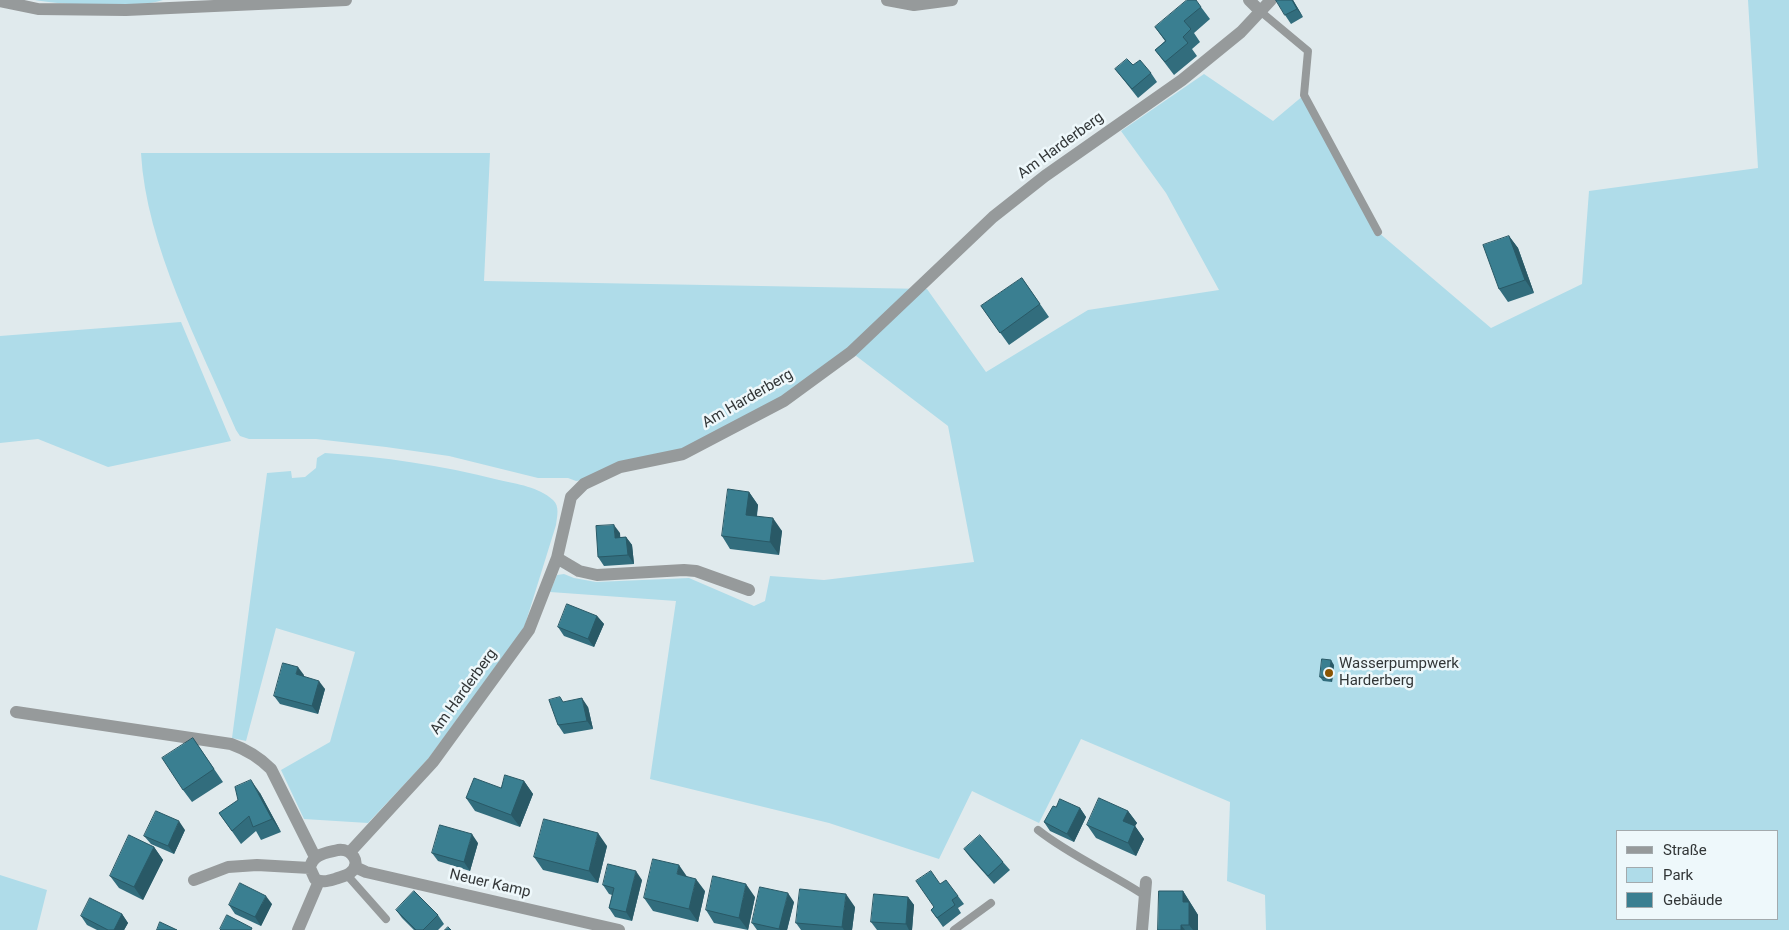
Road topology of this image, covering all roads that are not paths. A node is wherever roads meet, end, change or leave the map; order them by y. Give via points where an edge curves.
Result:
1 (346, 0) edge
2 (888, 0) edge
3 (952, 0) edge
4 (1249, 0) edge
5 (1271, 0) edge
6 (0, 1) edge
7 (1260, 11) junction
8 (1378, 232) dead end
9 (557, 558) junction
10 (749, 590) dead end
11 (16, 712) dead end
12 (1038, 830) dead end
13 (350, 852) junction
14 (312, 863) junction
15 (351, 871) junction
16 (194, 880) dead end
17 (319, 881) junction
18 (1146, 882) dead end
19 (1144, 895) junction
20 (991, 903) dead end
21 (386, 919) dead end
22 (298, 930) edge
23 (619, 930) edge
24 (954, 930) edge
25 (1142, 930) edge

1 - 6 street via 126,10 38,9
2 - 3 street via 914,5
4 - 7 street
5 - 7 street, Am Harderberg
7 - 8 lane via 1308,51 1304,95
7 - 9 street, Am Harderberg via 1241,32 1182,80 992,217 851,352 784,402 683,454 620,467 576,490 571,497
9 - 10 street via 587,574 696,571
9 - 13 street, Am Harderberg via 529,630 433,762
11 - 14 street via 231,744 246,749 271,769
12 - 19 lane via 1064,850
13 - 14 street via 338,850
13 - 15 street via 355,859
14 - 16 street via 228,867
14 - 17 street via 312,876
15 - 17 street
15 - 21 lane
15 - 23 street, Neuer Kamp
17 - 22 street
18 - 19 street
19 - 25 street
20 - 24 lane

